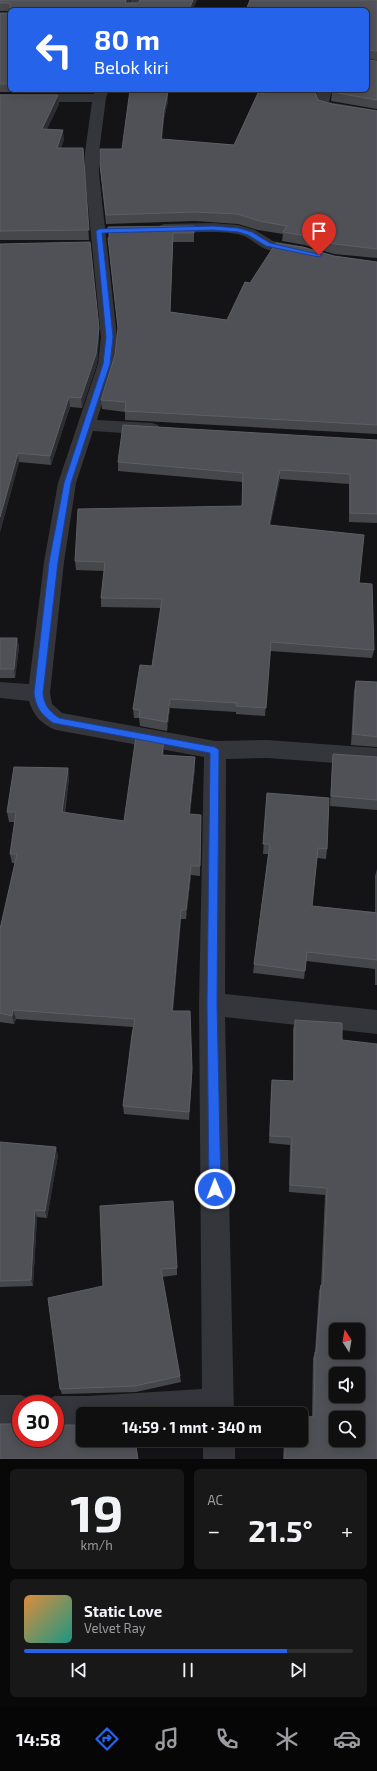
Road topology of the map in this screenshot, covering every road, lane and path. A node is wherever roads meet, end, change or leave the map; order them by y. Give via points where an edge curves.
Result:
1 (324, 92) edge
2 (101, 94) edge
3 (0, 98) edge
4 (377, 114) edge
5 (152, 229) edge
6 (319, 255) edge
7 (87, 425) junction
8 (166, 430) edge
9 (0, 690) edge
10 (39, 693) junction
11 (215, 750) junction
12 (377, 757) edge
13 (212, 1004) junction
14 (377, 1022) edge
15 (218, 1407) edge
16 (0, 1411) edge
17 (12, 1411) edge
18 (64, 1412) edge
19 (76, 1412) edge
20 (219, 1447) edge
21 (219, 1459) edge

1 - 4 street via 323,104
2 - 3 street
2 - 7 street via 92,152 92,174 110,337 106,364
5 - 6 street via 238,230 250,233 268,245
7 - 8 street
7 - 10 street via 67,483 60,521
9 - 10 street
10 - 11 street via 45,713 56,721
11 - 12 street via 267,749
11 - 13 street
13 - 14 street
13 - 15 street
16 - 17 street
18 - 19 street
20 - 21 street

